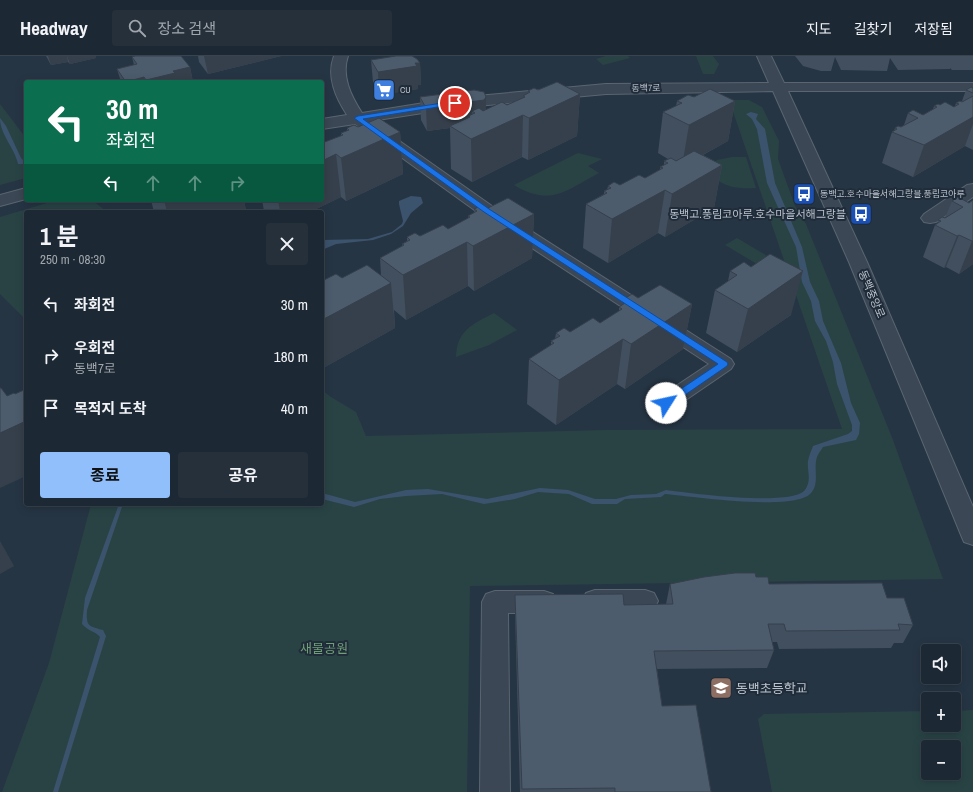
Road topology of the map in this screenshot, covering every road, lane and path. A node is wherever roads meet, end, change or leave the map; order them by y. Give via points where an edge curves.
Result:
1 (341, 56) edge
2 (764, 56) edge
3 (778, 87) junction
4 (973, 87) edge
5 (358, 118) junction
6 (324, 124) edge
7 (973, 189) edge
8 (24, 194) edge
9 (0, 201) edge
10 (930, 218) dead end
11 (666, 403) dead end
12 (973, 535) edge
13 (645, 601) dead end
14 (495, 792) edge

1 - 5 street via 340,84 346,100
2 - 3 street, 동백중앙로
3 - 4 street, 동백7로
3 - 5 street, 동백7로 via 606,89 538,94 455,103
3 - 12 street, 동백중앙로 via 858,262
5 - 6 street, 동백7로
5 - 11 street via 486,210 724,364
7 - 10 street
8 - 9 street
13 - 14 street via 495,602

